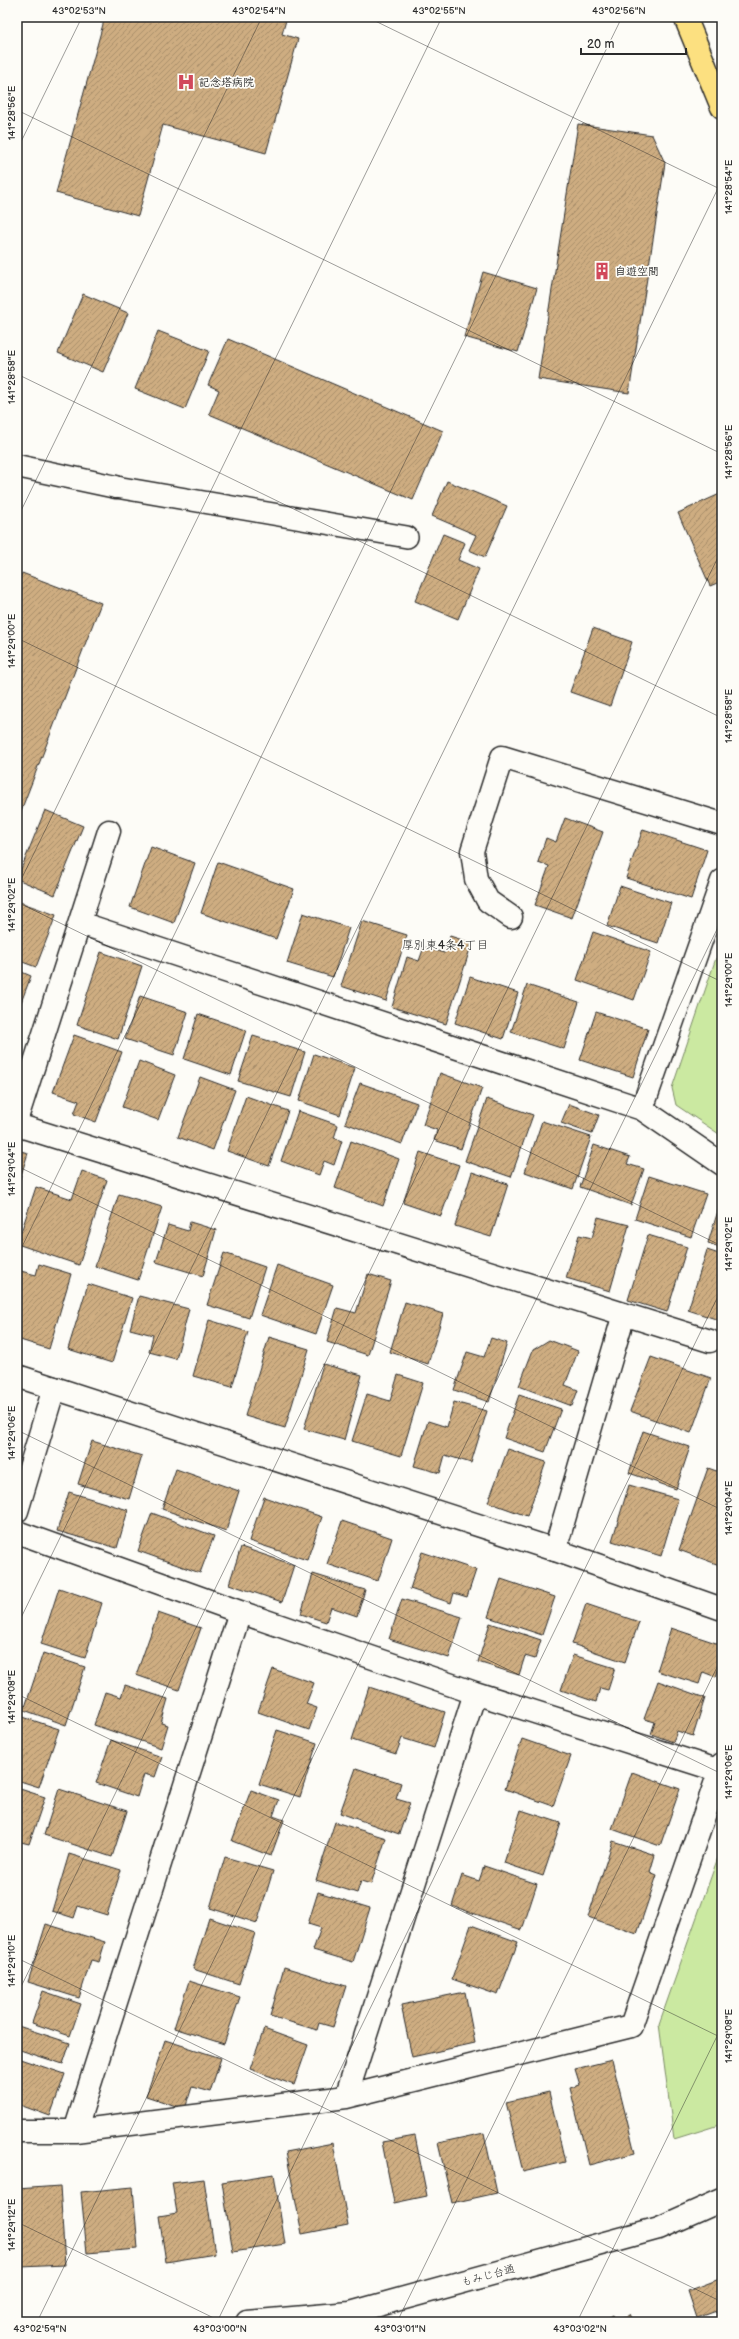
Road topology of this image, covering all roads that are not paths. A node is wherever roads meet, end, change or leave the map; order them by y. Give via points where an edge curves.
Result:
1 (685, 17) edge
2 (722, 107) edge
3 (17, 466) edge
4 (116, 487) joint
5 (407, 537) dead end
6 (722, 824) edge
7 (109, 831) dead end
8 (722, 881) edge
9 (511, 918) dead end
10 (80, 923) junction
11 (642, 1110) junction
12 (17, 1118) edge
13 (17, 1125) edge
14 (722, 1164) edge
15 (624, 1314) junction
16 (710, 1341) dead end
17 (17, 1376) edge
18 (54, 1388) junction
19 (17, 1511) edge
20 (17, 1532) edge
21 (555, 1550) junction
22 (722, 1609) edge
23 (240, 1612) junction
24 (475, 1693) junction
25 (721, 1767) edge
26 (346, 2097) junction
27 (17, 2131) edge
28 (75, 2131) junction
29 (722, 2200) edge
30 (351, 2317) edge
31 (247, 2322) edge

1 - 2 highway
3 - 4 street
4 - 5 lane
6 - 9 street via 502,758 472,851 476,879 488,901
7 - 10 street
8 - 11 street
10 - 11 street
10 - 12 street
11 - 14 street
13 - 15 street
15 - 16 street
15 - 21 street
17 - 18 street
18 - 19 street
18 - 21 street
20 - 23 street
21 - 22 street
23 - 24 street
23 - 28 street
24 - 25 street
24 - 26 street
25 - 26 street via 631,2026
26 - 28 street
27 - 28 street
29 - 30 street, もみじ台通 via 659,2228
30 - 31 street, もみじ台通

